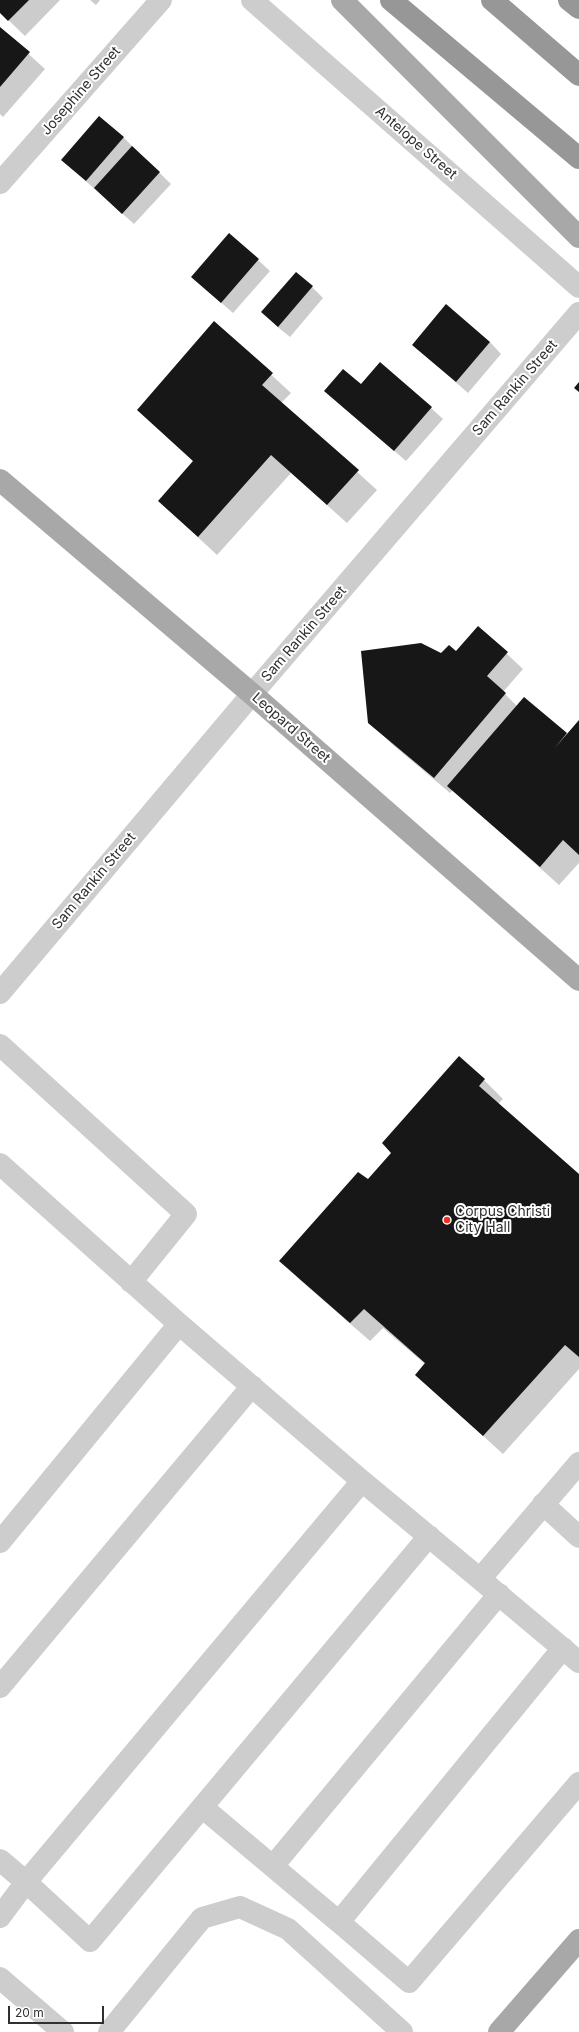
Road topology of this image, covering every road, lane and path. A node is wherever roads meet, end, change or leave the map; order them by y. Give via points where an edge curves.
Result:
1 (161, 0) edge
2 (252, 0) edge
3 (342, 0) edge
4 (391, 0) edge
5 (492, 0) edge
6 (570, 0) edge
7 (579, 8) edge
8 (579, 75) edge
9 (579, 158) edge
10 (0, 182) edge
11 (579, 237) edge
12 (579, 287) edge
13 (579, 313) edge
14 (0, 480) edge
15 (252, 694) junction
16 (579, 980) edge
17 (0, 993) edge
18 (0, 1044) edge
19 (0, 1164) edge
20 (131, 1282) junction
21 (179, 1324) junction
22 (252, 1386) junction
23 (579, 1463) edge
24 (362, 1481) junction
25 (543, 1504) junction
26 (430, 1536) junction
27 (579, 1537) edge
28 (0, 1542) edge
29 (480, 1579) junction
30 (499, 1594) junction
31 (571, 1655) edge
32 (0, 1687) edge
33 (579, 1783) edge
34 (202, 1807) junction
35 (0, 1860) edge
36 (273, 1866) junction
37 (26, 1882) junction
38 (0, 1917) edge
39 (339, 1922) junction
40 (579, 1940) edge
41 (0, 1978) edge
42 (63, 2032) edge
43 (109, 2032) edge
44 (402, 2032) edge
45 (499, 2032) edge

1 - 10 street, Josephine Street
2 - 12 street, Antelope Street
3 - 11 main road
4 - 9 highway
5 - 8 highway
6 - 7 highway
13 - 15 street, Sam Rankin Street
14 - 15 main road, Leopard Street
15 - 16 main road, Leopard Street
15 - 17 street, Sam Rankin Street
18 - 20 street via 186,1214
19 - 20 street
20 - 21 street
21 - 22 street
21 - 28 street
22 - 24 street
22 - 32 street
23 - 25 street
24 - 26 street
24 - 37 street
25 - 27 street
25 - 29 street
26 - 29 street
26 - 34 street
29 - 30 street
30 - 31 street
30 - 36 street
31 - 39 street
33 - 39 street via 409,1982
34 - 36 street
34 - 37 street via 90,1941
35 - 37 street
36 - 39 street
37 - 38 street
40 - 45 main road
41 - 42 street
43 - 44 street via 202,1918 240,1907 288,1929

